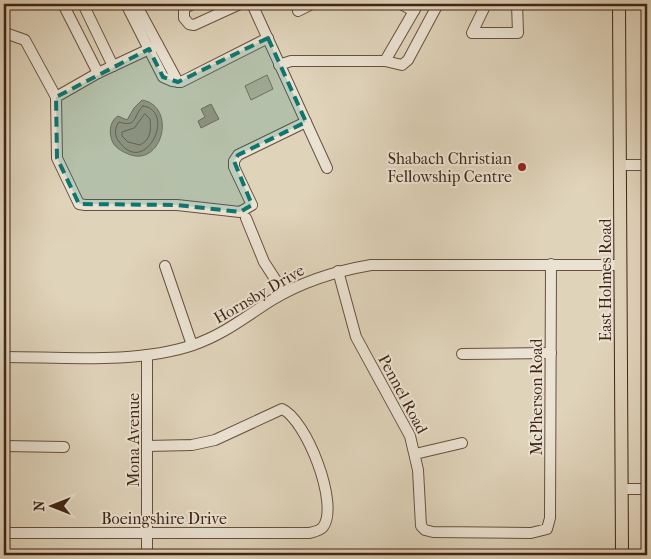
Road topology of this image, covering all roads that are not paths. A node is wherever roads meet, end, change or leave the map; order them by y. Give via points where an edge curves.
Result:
1 (63, 4) edge
2 (83, 4) edge
3 (126, 4) edge
4 (136, 4) edge
5 (193, 4) edge
6 (240, 4) edge
7 (252, 4) edge
8 (312, 4) edge
9 (401, 4) edge
10 (438, 4) edge
11 (486, 4) edge
12 (517, 4) edge
13 (619, 4) edge
14 (416, 8) edge
15 (298, 11) dead end
16 (5, 32) edge
17 (268, 38) junction
18 (152, 47) junction
19 (386, 61) junction
20 (279, 65) junction
21 (113, 66) junction
22 (98, 73) junction
23 (56, 97) junction
24 (306, 122) junction
25 (621, 165) junction
26 (647, 165) edge
27 (327, 168) dead end
28 (246, 218) dead end
29 (551, 264) junction
30 (622, 265) junction
31 (165, 266) dead end
32 (338, 271) junction
33 (284, 293) junction
34 (192, 345) junction
35 (462, 354) dead end
36 (551, 354) junction
37 (146, 355) junction
38 (4, 357) edge
39 (462, 443) dead end
40 (4, 446) edge
41 (148, 446) junction
42 (64, 447) dead end
43 (416, 454) junction
44 (622, 489) junction
45 (647, 489) edge
46 (547, 529) joint
47 (4, 533) edge
48 (148, 533) junction
49 (147, 555) edge
50 (622, 555) edge

1 - 22 street
2 - 21 street
3 - 18 street
4 - 18 street
5 - 6 street via 184,8 184,18 194,25
7 - 17 street
8 - 15 street
9 - 14 street
10 - 19 street via 408,60 402,65
11 - 12 street via 472,33 518,33
13 - 25 main road, East Holmes Road
14 - 19 street
16 - 23 street via 25,40
17 - 18 street via 178,82 163,77
17 - 20 street
18 - 21 street
19 - 20 street via 291,61
20 - 24 street
21 - 22 street
22 - 23 street
23 - 24 street via 57,158 79,204 85,206 177,205 240,212 252,205 234,167 238,155
24 - 27 street
25 - 26 street
25 - 30 main road, East Holmes Road
28 - 33 street via 264,262
29 - 30 street, Hornsby Drive
29 - 32 street, Hornsby Drive via 387,264
29 - 36 street, McPherson Road
30 - 44 main road, East Holmes Road
31 - 34 street
32 - 33 street, Hornsby Drive
32 - 43 street, Pennel Road via 356,337 406,425
33 - 34 street, Hornsby Drive via 220,334
34 - 37 street, Hornsby Drive
35 - 36 street
36 - 46 street, McPherson Road via 550,518
37 - 38 street, Hornsby Drive
37 - 41 street, Mona Avenue
39 - 43 street
40 - 42 street
41 - 48 street, Mona Avenue
41 - 48 street, Boeingshire Drive via 207,442 239,430 274,411 288,411 310,444 322,476 326,517 322,528 309,533
43 - 46 street, Pennel Road via 419,518 425,530 531,533
44 - 45 street
44 - 50 main road, East Holmes Road
47 - 48 street, Boeingshire Drive
48 - 49 street, Mona Avenue

